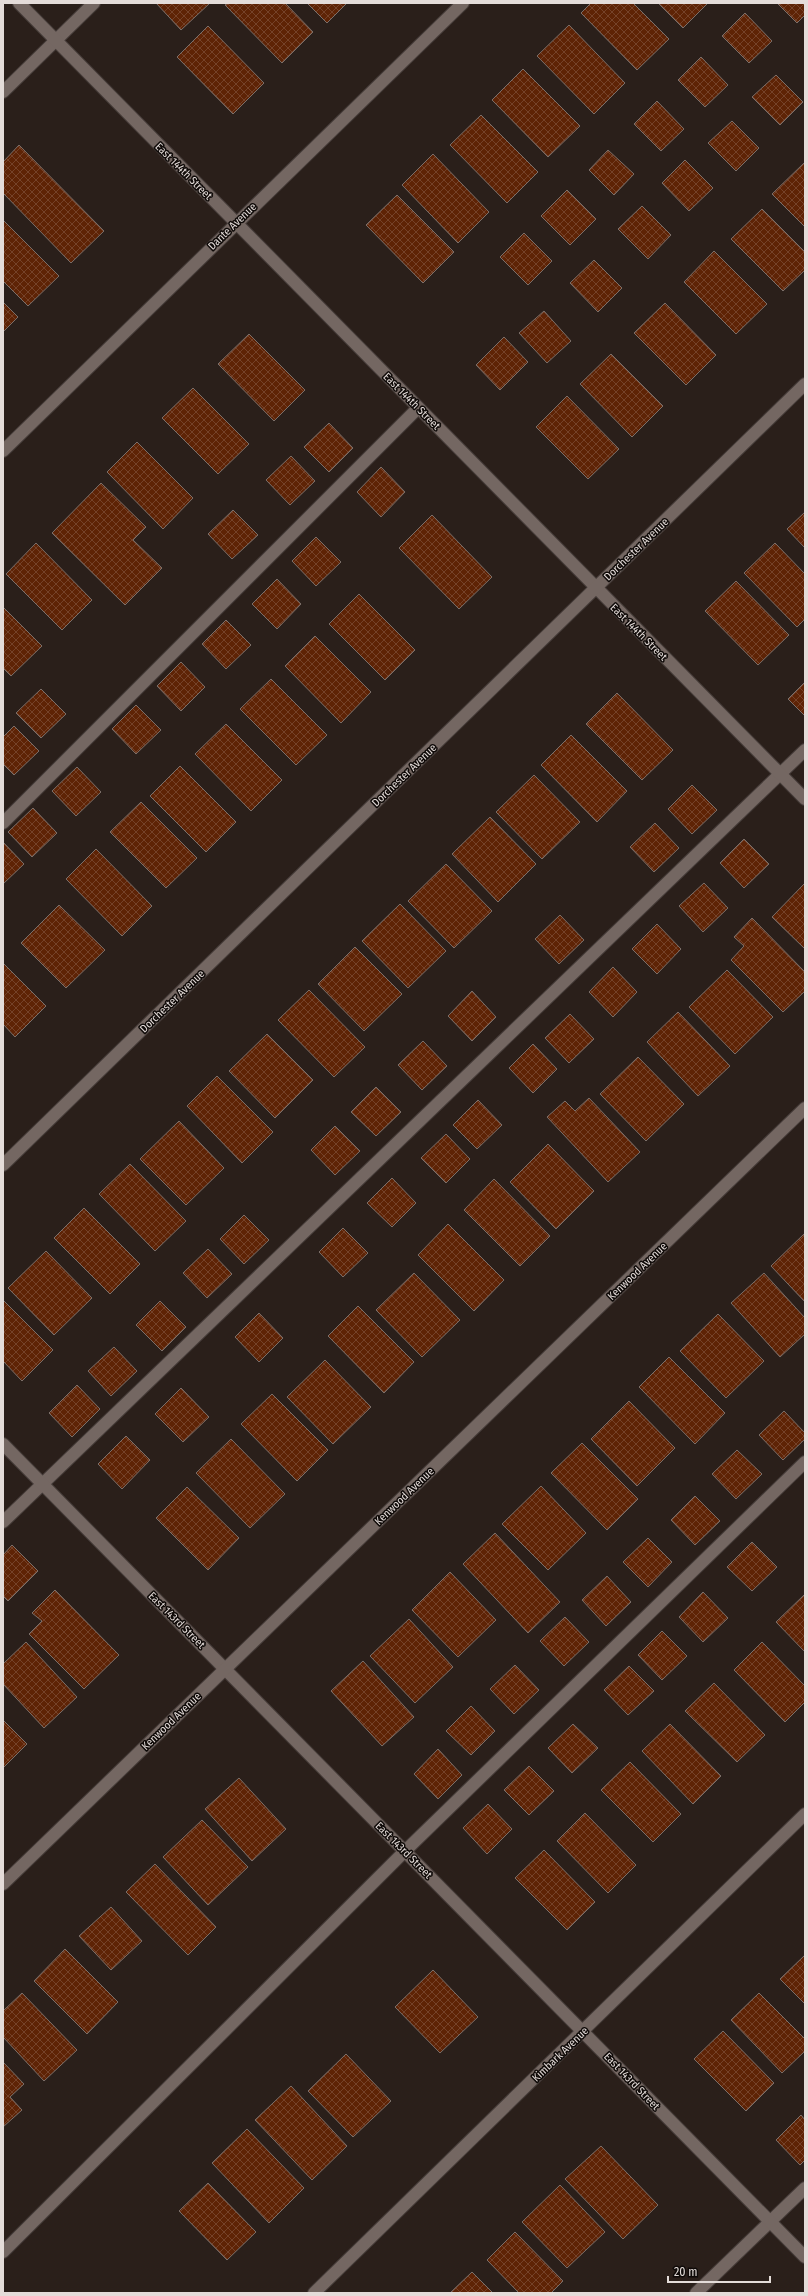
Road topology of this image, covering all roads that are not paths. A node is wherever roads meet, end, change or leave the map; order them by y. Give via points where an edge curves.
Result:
1 (18, 3) edge
2 (94, 3) edge
3 (463, 3) edge
4 (56, 41) junction
5 (3, 92) edge
6 (236, 223) junction
7 (805, 384) edge
8 (418, 408) junction
9 (3, 451) edge
10 (596, 588) junction
11 (805, 750) edge
12 (780, 774) junction
13 (805, 799) edge
14 (3, 823) edge
15 (805, 1108) edge
16 (3, 1165) edge
17 (3, 1444) edge
18 (805, 1462) edge
19 (42, 1484) junction
20 (3, 1522) edge
21 (225, 1669) junction
22 (805, 1814) edge
23 (405, 1851) junction
24 (3, 1884) edge
25 (583, 2032) junction
26 (805, 2188) edge
27 (770, 2222) junction
28 (3, 2252) edge
29 (805, 2257) edge
30 (314, 2293) edge
31 (696, 2293) edge

1 - 4 street, East 144th Street
2 - 4 street
3 - 6 street, Dante Avenue
4 - 5 street
4 - 6 street, East 144th Street
6 - 8 street, East 144th Street
6 - 9 street, Dante Avenue
7 - 10 street, Dorchester Avenue
8 - 10 street, East 144th Street
8 - 14 street
10 - 12 street, East 144th Street
10 - 16 street, Dorchester Avenue
11 - 12 street
12 - 13 street, East 144th Street
12 - 19 street
15 - 21 street, Kenwood Avenue
17 - 19 street, East 143rd Street
18 - 23 street
19 - 20 street
19 - 21 street, East 143rd Street
21 - 23 street, East 143rd Street
21 - 24 street, Kenwood Avenue
22 - 25 street, Kimbark Avenue
23 - 25 street, East 143rd Street
23 - 28 street
25 - 27 street, East 143rd Street
25 - 30 street, Kimbark Avenue
26 - 27 street
27 - 29 street, East 143rd Street
27 - 31 street

